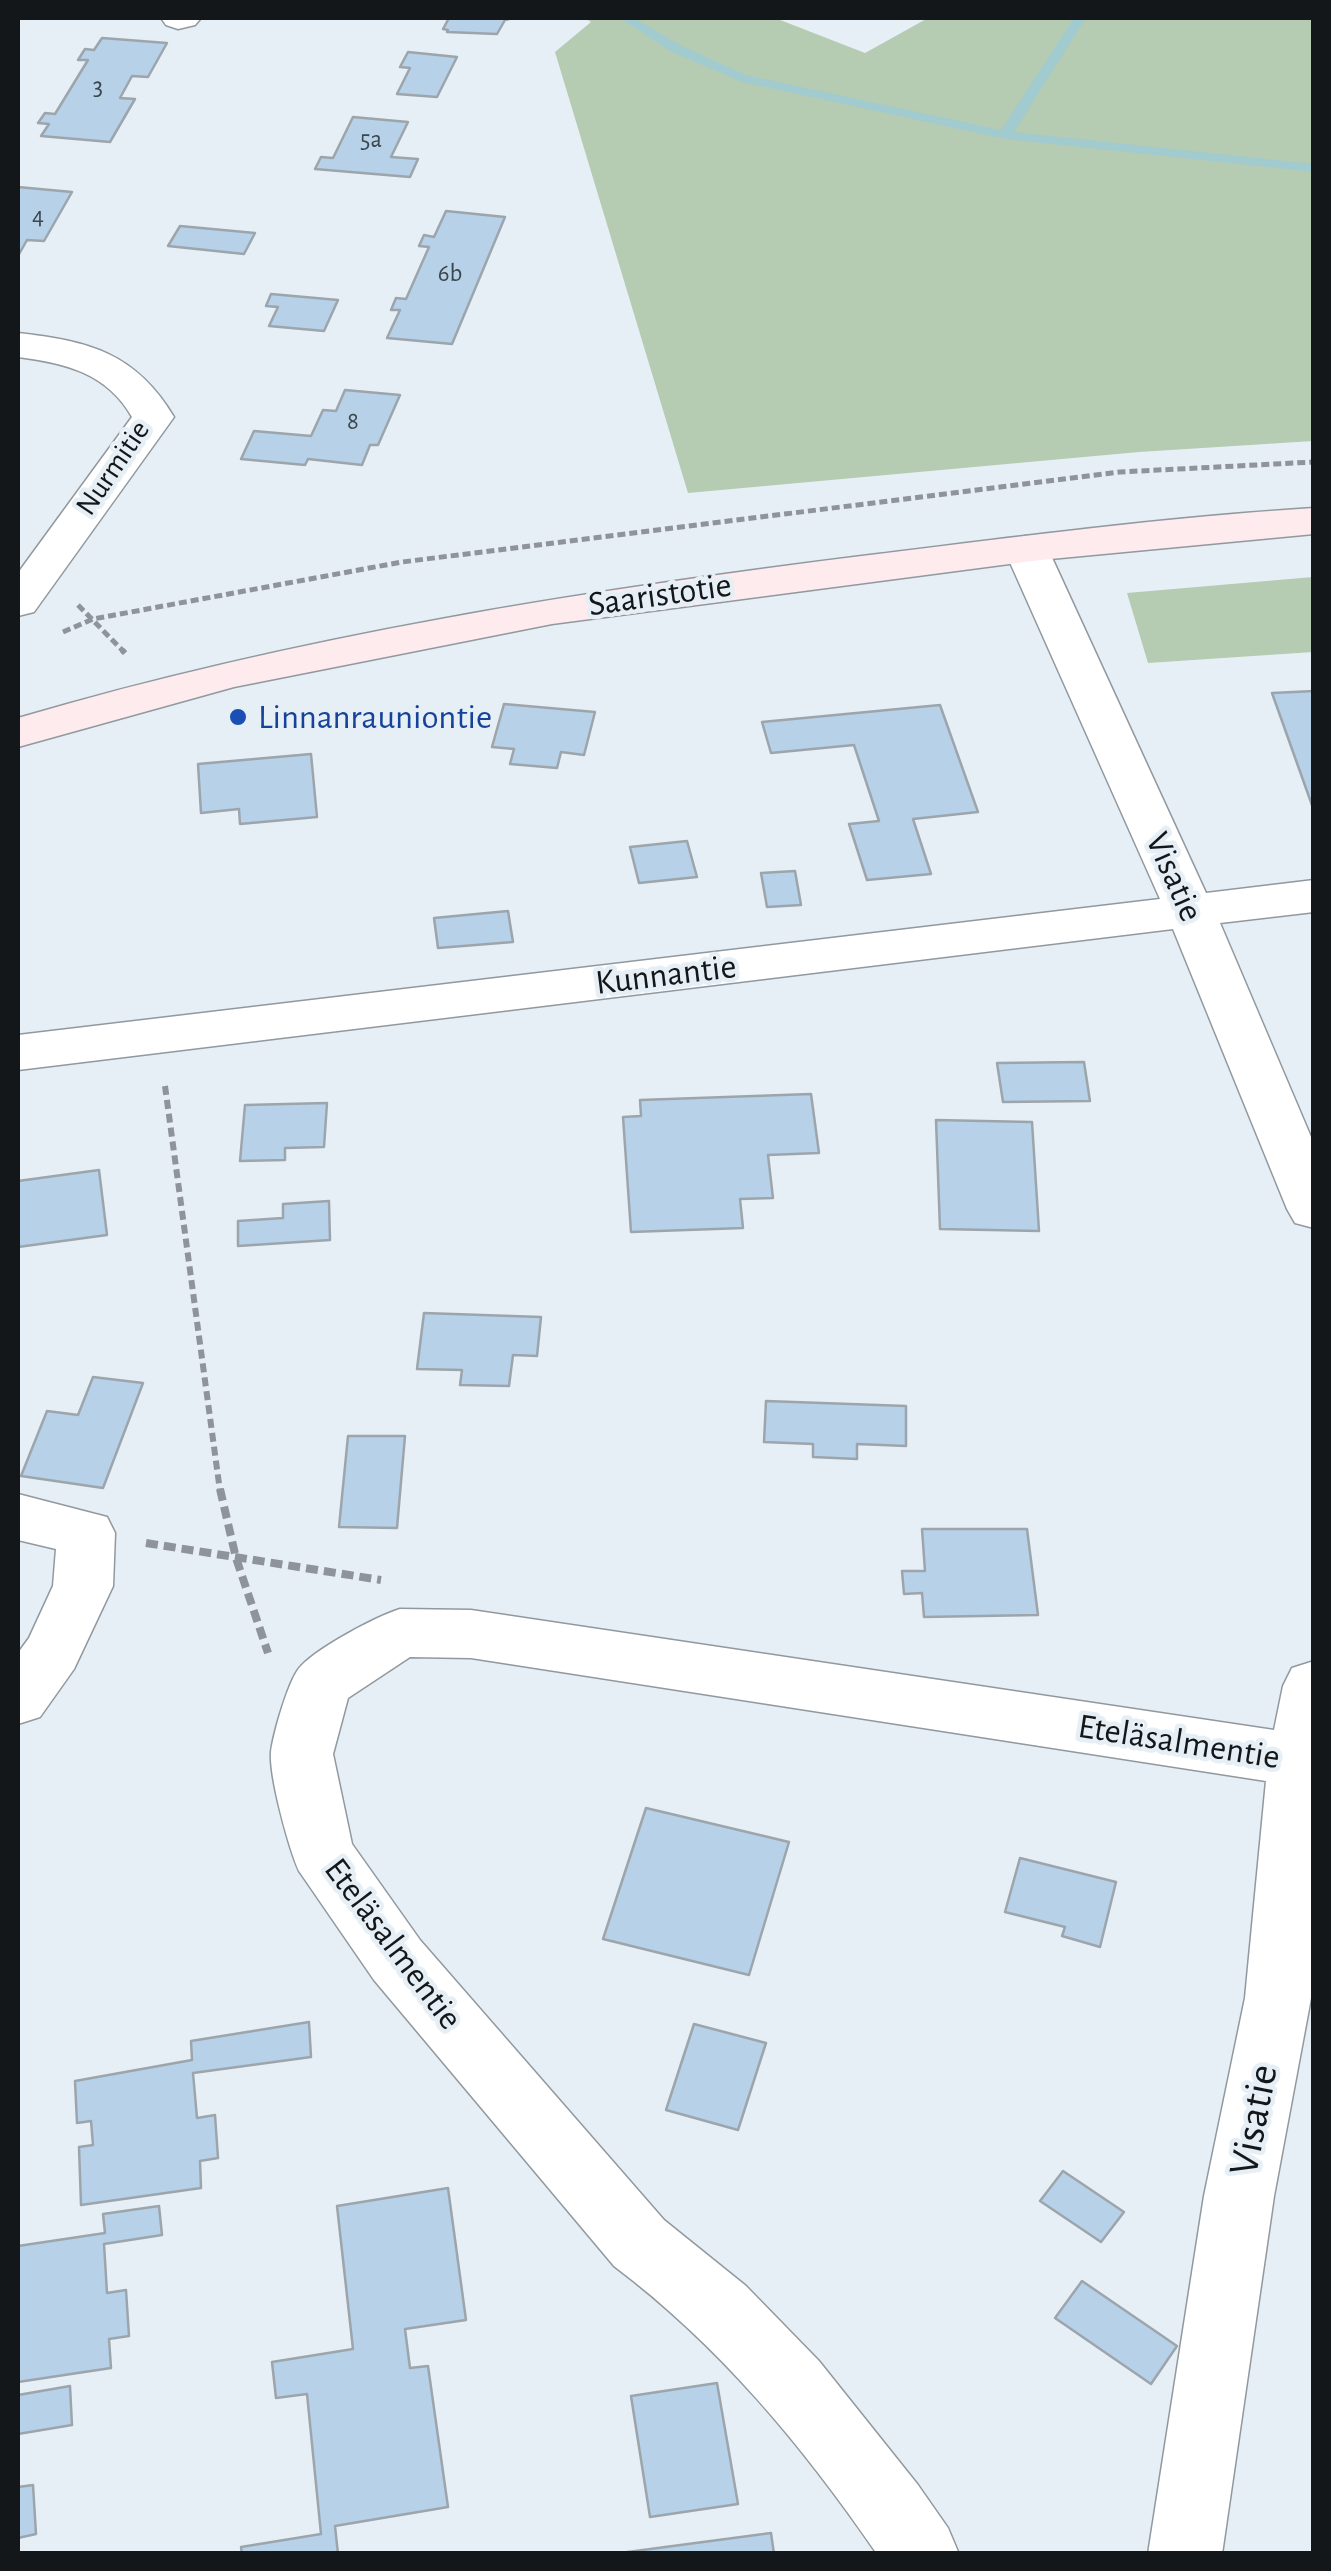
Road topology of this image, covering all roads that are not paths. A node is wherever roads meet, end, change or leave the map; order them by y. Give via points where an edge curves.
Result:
1 (18, 344) edge
2 (1314, 521) edge
3 (1026, 549) junction
4 (29, 587) edge
5 (18, 733) edge
6 (1314, 896) edge
7 (1190, 910) junction
8 (18, 1053) edge
9 (1314, 1209) edge
10 (18, 1517) edge
11 (1314, 1686) edge
12 (18, 1699) edge
13 (1299, 1760) junction
14 (922, 2554) edge
15 (1186, 2554) edge

1 - 4 street, Nurmitie via 100,361 144,397 152,417
2 - 3 main road, Saaristotie
3 - 5 main road, Saaristotie via 659,593 364,645
3 - 7 street, Visatie
6 - 7 street, Kunnantie
7 - 8 street, Kunnantie
7 - 9 street, Visatie
10 - 12 street via 86,1534 83,1586 53,1652
11 - 13 street, Visatie
13 - 14 street, Eteläsalmentie via 472,1634 400,1633 320,1684 302,1754 322,1852 398,1960 639,2243 689,2278 779,2368 864,2470
13 - 15 street, Visatie via 1278,1998 1239,2196

